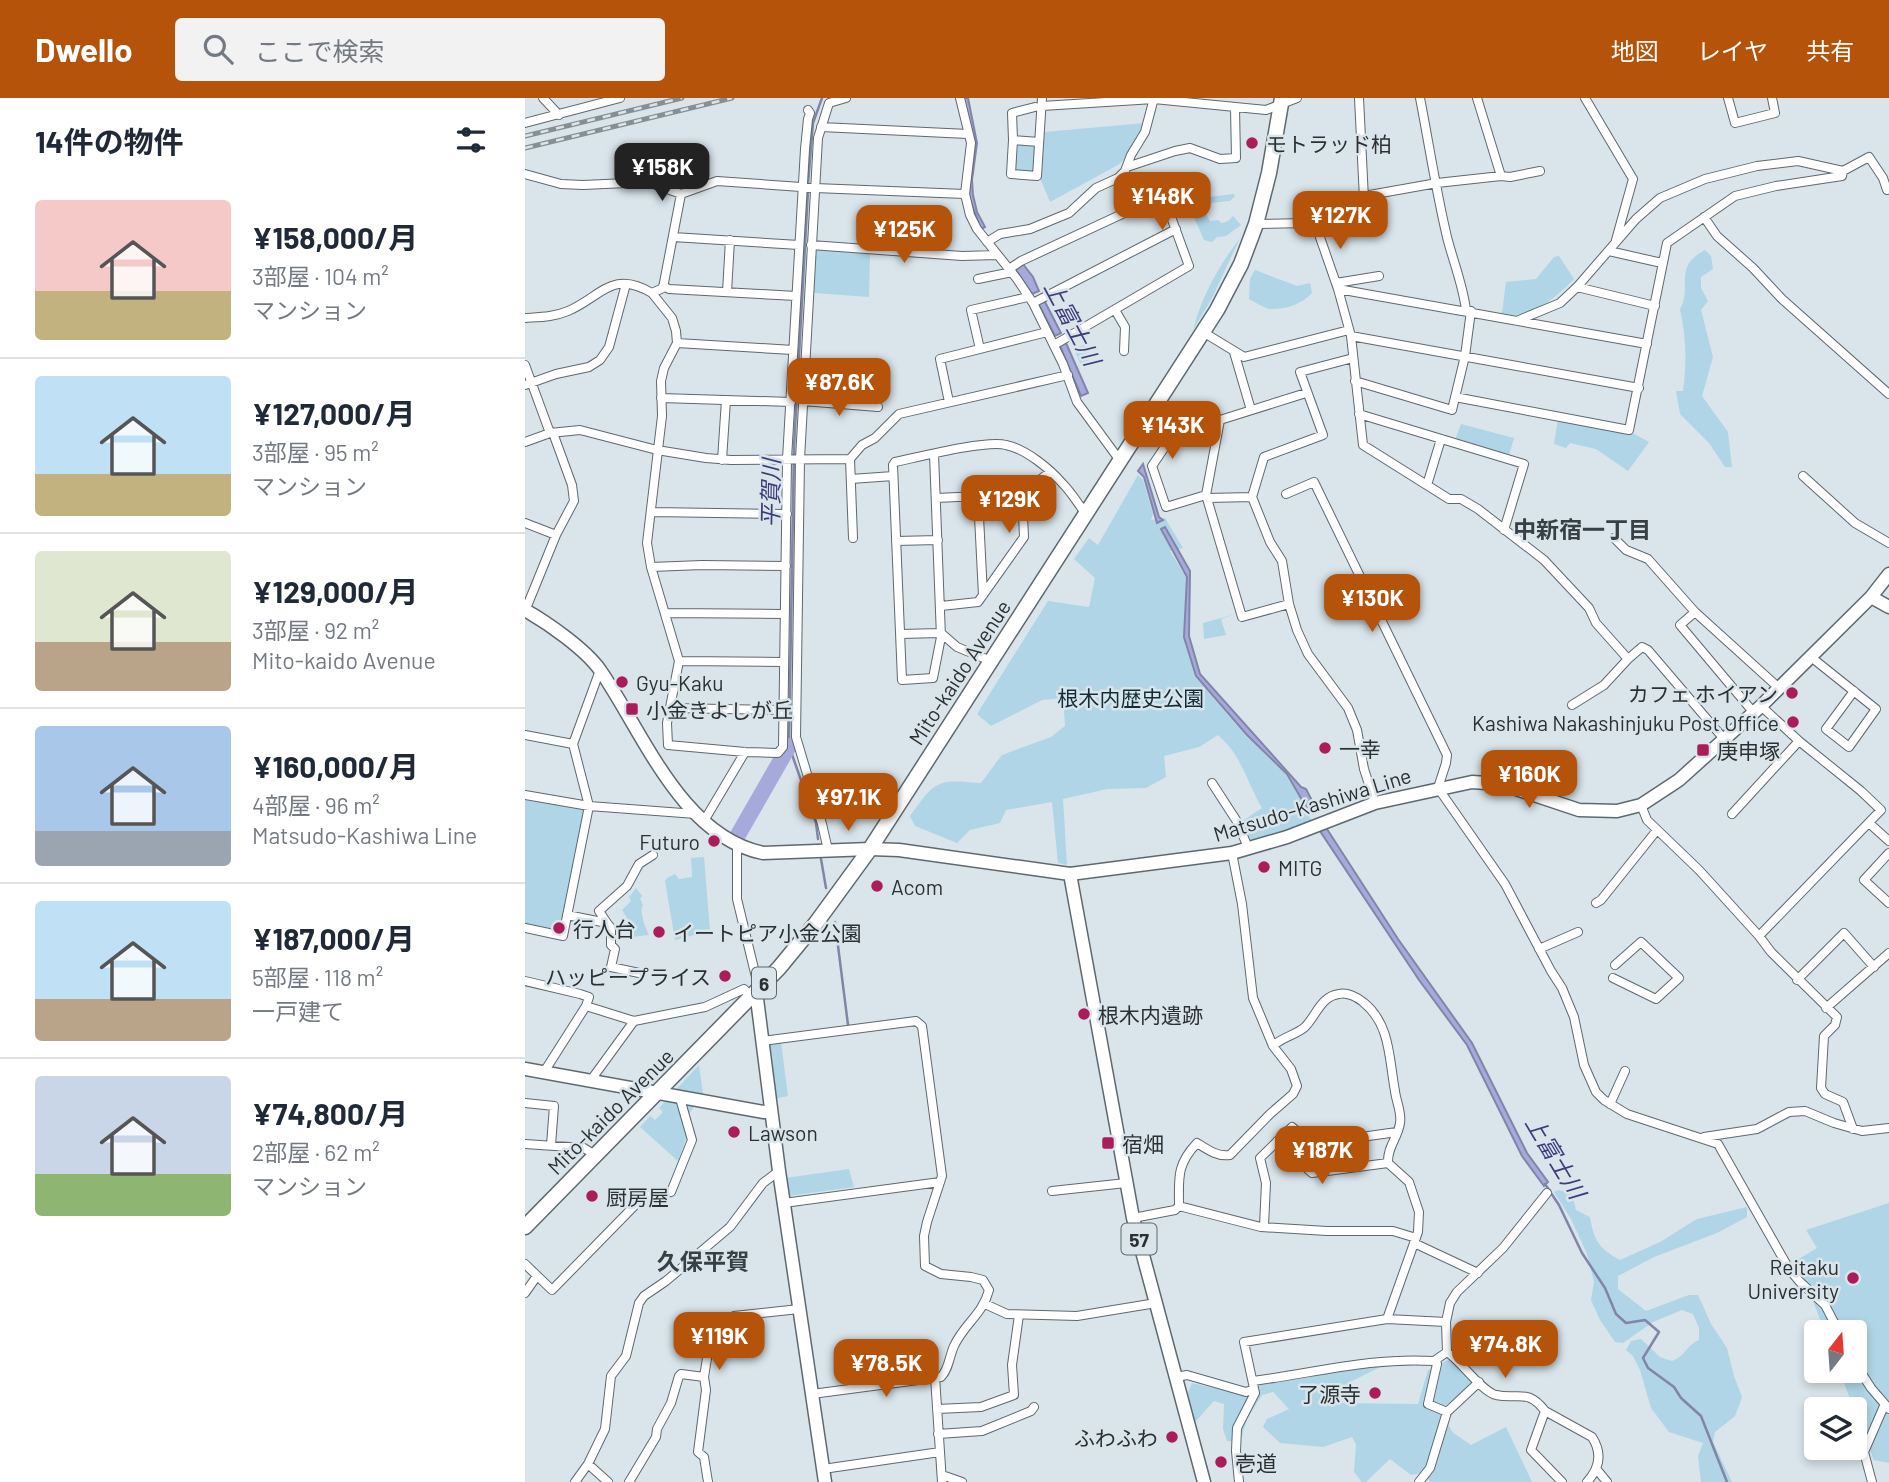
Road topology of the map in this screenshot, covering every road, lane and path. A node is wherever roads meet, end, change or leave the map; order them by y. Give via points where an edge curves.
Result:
1 (543, 98) edge
2 (620, 98) edge
3 (846, 98) edge
4 (960, 98) edge
5 (1154, 98) edge
6 (1297, 98) edge
7 (1359, 98) edge
8 (1420, 98) edge
9 (1477, 98) edge
10 (1585, 98) edge
11 (1728, 98) edge
12 (1772, 98) edge
13 (1282, 101) edge
14 (1040, 104) edge
15 (1235, 107) junction
16 (808, 110) dead end
17 (559, 115) junction
18 (525, 123) edge
19 (821, 127) junction
20 (968, 134) junction
21 (1013, 141) junction
22 (1039, 142) junction
23 (1127, 167) junction
24 (1540, 171) dead end
25 (1843, 171) junction
26 (525, 174) edge
27 (1501, 176) junction
28 (1437, 183) junction
29 (803, 187) junction
30 (815, 188) junction
31 (1887, 190) dead end
32 (681, 194) junction
33 (965, 194) junction
34 (1364, 197) junction
35 (1704, 217) junction
36 (1315, 223) junction
37 (1256, 224) junction
38 (1176, 229) junction
39 (673, 237) junction
40 (730, 240) junction
41 (987, 242) junction
42 (799, 245) junction
43 (811, 245) junction
44 (1612, 247) junction
45 (997, 254) junction
46 (1663, 262) junction
47 (1011, 270) junction
48 (1379, 276) dead end
49 (978, 279) dead end
50 (626, 284) junction
51 (663, 286) junction
52 (1337, 286) junction
53 (1577, 287) junction
54 (727, 292) junction
55 (652, 293) junction
56 (796, 296) junction
57 (1030, 300) junction
58 (1655, 306) junction
59 (1115, 310) junction
60 (1468, 310) junction
61 (525, 318) edge
62 (1516, 320) junction
63 (1047, 332) junction
64 (1203, 332) junction
65 (1350, 333) junction
66 (677, 343) junction
67 (1054, 345) junction
68 (1647, 345) junction
69 (980, 349) junction
70 (793, 350) junction
71 (1123, 351) dead end
72 (1234, 352) junction
73 (1465, 356) junction
74 (1353, 358) junction
75 (525, 365) edge
76 (1068, 375) junction
77 (1355, 381) junction
78 (528, 384) edge
79 (1639, 388) junction
80 (1306, 393) junction
81 (1889, 394) edge
82 (1455, 397) junction
83 (661, 398) junction
84 (726, 400) junction
85 (803, 401) junction
86 (791, 402) junction
87 (949, 402) junction
88 (878, 407) dead end
89 (1251, 410) junction
90 (1359, 414) junction
91 (1218, 424) junction
92 (551, 433) junction
93 (1441, 439) junction
94 (525, 442) edge
95 (657, 450) junction
96 (934, 454) junction
97 (850, 458) junction
98 (787, 459) junction
99 (800, 459) junction
100 (722, 460) junction
101 (1121, 462) junction
102 (1050, 472) junction
103 (893, 476) junction
104 (1803, 476) dead end
105 (851, 480) junction
106 (1427, 485) junction
107 (1286, 494) dead end
108 (1022, 495) junction
109 (978, 497) junction
110 (1206, 497) junction
111 (1252, 497) junction
112 (936, 498) junction
113 (653, 512) junction
114 (787, 514) junction
115 (1086, 514) junction
116 (525, 523) edge
117 (1504, 530) junction
118 (557, 535) junction
119 (853, 538) dead end
120 (1614, 538) dead end
121 (938, 540) junction
122 (896, 541) junction
123 (1889, 543) edge
124 (786, 566) junction
125 (650, 567) junction
126 (1889, 574) edge
127 (983, 595) junction
128 (1871, 597) junction
129 (1289, 604) junction
130 (941, 606) junction
131 (1889, 607) edge
132 (525, 610) edge
133 (666, 612) junction
134 (1695, 612) junction
135 (785, 614) junction
136 (941, 633) junction
137 (900, 635) junction
138 (1811, 657) junction
139 (1627, 659) junction
140 (680, 661) junction
141 (991, 661) junction
142 (784, 662) junction
143 (600, 670) junction
144 (1779, 688) junction
145 (1854, 691) junction
146 (1572, 705) dead end
147 (670, 708) junction
148 (784, 710) junction
149 (1757, 710) junction
150 (525, 735) edge
151 (1724, 739) junction
152 (1799, 741) junction
153 (573, 744) junction
154 (668, 745) junction
155 (745, 752) junction
156 (652, 756) junction
157 (1212, 783) dead end
158 (1438, 788) junction
159 (525, 795) edge
160 (1375, 803) junction
161 (1641, 805) junction
162 (589, 806) junction
163 (1732, 814) dead end
164 (700, 817) junction
165 (1869, 823) junction
166 (1657, 830) junction
167 (1889, 841) edge
168 (737, 845) junction
169 (1248, 848) junction
170 (870, 849) junction
171 (828, 850) junction
172 (1232, 853) junction
173 (1889, 853) edge
174 (653, 855) dead end
175 (1070, 874) junction
176 (1889, 902) edge
177 (1596, 903) dead end
178 (568, 915) junction
179 (607, 923) junction
180 (525, 928) edge
181 (1578, 932) dead end
182 (1759, 936) junction
183 (1539, 949) junction
184 (1889, 953) edge
185 (1615, 965) dead end
186 (1874, 967) junction
187 (639, 973) dead end
188 (1613, 978) dead end
189 (1797, 980) junction
190 (525, 981) edge
191 (754, 994) junction
192 (586, 1006) junction
193 (1826, 1008) junction
194 (633, 1021) junction
195 (762, 1041) junction
196 (1273, 1046) junction
197 (525, 1069) edge
198 (544, 1072) junction
199 (1625, 1072) dead end
200 (591, 1080) junction
201 (658, 1092) junction
202 (678, 1095) junction
203 (525, 1103) edge
204 (1611, 1104) junction
205 (771, 1111) junction
206 (1889, 1128) edge
207 (1853, 1129) junction
208 (1397, 1132) junction
209 (1702, 1137) junction
210 (692, 1140) junction
211 (1277, 1141) junction
212 (529, 1145) edge
213 (551, 1145) junction
214 (695, 1149) dead end
215 (525, 1152) edge
216 (595, 1155) junction
217 (1388, 1163) junction
218 (779, 1171) junction
219 (940, 1182) junction
220 (1126, 1182) junction
221 (1052, 1191) dead end
222 (1547, 1193) dead end
223 (784, 1203) junction
224 (1179, 1206) junction
225 (1133, 1218) junction
226 (1264, 1226) junction
227 (525, 1227) edge
228 (1415, 1240) junction
229 (525, 1264) edge
230 (1478, 1273) junction
231 (537, 1276) junction
232 (525, 1293) edge
233 (1156, 1303) junction
234 (985, 1304) junction
235 (799, 1309) junction
236 (1019, 1315) junction
237 (1387, 1318) junction
238 (1833, 1320) edge
239 (1446, 1322) junction
240 (1447, 1352) junction
241 (1436, 1360) junction
242 (704, 1377) junction
243 (935, 1377) junction
244 (1176, 1377) junction
245 (1867, 1380) edge
246 (1479, 1382) junction
247 (1253, 1385) junction
248 (812, 1394) junction
249 (1034, 1407) dead end
250 (1887, 1408) edge
251 (937, 1409) junction
252 (1545, 1411) junction
253 (1447, 1412) junction
254 (939, 1434) junction
255 (940, 1452) junction
256 (588, 1464) junction
257 (1598, 1471) junction
258 (824, 1476) edge
259 (942, 1478) edge
260 (575, 1482) edge
261 (608, 1482) edge
262 (629, 1482) edge
263 (708, 1482) edge
264 (962, 1482) edge
265 (1204, 1482) edge
266 (1239, 1482) edge
267 (1419, 1482) edge
268 (1562, 1482) edge
269 (1587, 1482) edge
270 (1607, 1482) edge
271 (1872, 1482) edge

1 - 17 street
2 - 17 street
3 - 19 street via 829,103
4 - 20 street
5 - 14 street
5 - 15 street
5 - 23 street via 1145,132
6 - 13 street
7 - 34 street
8 - 28 street
9 - 27 street
10 - 44 street via 1634,182
11 - 12 street via 1735,123 1775,113
13 - 15 street via 1266,110
13 - 37 highway, Mito-kaido Avenue / 6
14 - 21 street via 1012,113
14 - 22 street
15 - 23 street via 1236,158 1220,159 1190,148
16 - 29 street
17 - 18 street
19 - 20 street
19 - 30 street
20 - 33 street
21 - 22 street
21 - 22 street via 1011,174 1037,176
23 - 41 street via 1069,213
24 - 27 street
25 - 31 street via 1869,157
25 - 35 street via 1842,176 1735,196
25 - 44 street via 1798,161 1705,179 1660,198
26 - 32 street via 583,186 648,182
27 - 28 street
28 - 34 street
28 - 60 street
29 - 30 street
29 - 32 street via 717,181
29 - 42 street
30 - 33 street
30 - 43 street
32 - 39 street
33 - 41 street via 970,215
34 - 36 street via 1365,219
35 - 46 street via 1667,243
35 - 81 street via 1717,236 1782,299
36 - 37 street
36 - 52 street
37 - 64 highway, Mito-kaido Avenue / 6 via 1235,277
38 - 47 street via 1163,195 1021,261
38 - 57 street via 1045,297
38 - 59 street via 1189,266
39 - 40 street
39 - 51 street
40 - 42 street
40 - 54 street
41 - 45 street
42 - 56 street
43 - 45 street via 962,256
43 - 85 street
44 - 46 street
44 - 53 street
45 - 47 street
46 - 58 street
47 - 49 street
47 - 57 street
48 - 52 street
50 - 55 street
50 - 61 street via 615,283 551,317
50 - 78 street via 609,346 600,360
51 - 54 street
51 - 55 street
52 - 60 street
52 - 65 street
53 - 58 street
53 - 62 street via 1560,303
54 - 56 street
55 - 66 street via 671,318
56 - 70 street
57 - 63 street
57 - 69 street via 971,310
58 - 68 street
59 - 67 street
59 - 71 street via 1125,327
60 - 62 street
60 - 73 street
62 - 68 street
63 - 67 street
63 - 69 street
64 - 72 street
64 - 101 highway, Mito-kaido Avenue / 6
65 - 72 street via 1244,357
65 - 73 street
65 - 74 street
66 - 70 street
66 - 83 street via 664,368
67 - 76 street
68 - 79 street
69 - 87 street via 940,359
70 - 86 street
72 - 89 street
73 - 79 street
73 - 82 street
74 - 77 street
74 - 80 street via 1300,372
75 - 78 street
76 - 87 street
76 - 101 street via 1077,402
77 - 82 street via 1453,410
77 - 90 street
78 - 92 street
79 - 82 street via 1629,430
80 - 89 street
80 - 111 street via 1323,435 1263,457
83 - 84 street
83 - 95 street
84 - 86 street
84 - 100 street
85 - 88 street
85 - 99 street
86 - 98 street
87 - 97 street via 899,414
89 - 91 street
90 - 93 street
90 - 106 street via 1363,445
91 - 110 street
91 - 110 street via 1183,420 1152,466 1167,507
92 - 94 street
92 - 95 street via 590,431
92 - 118 street via 573,492
93 - 106 street
93 - 117 street via 1524,464
95 - 100 street
95 - 113 street
96 - 102 street via 1003,444
96 - 103 street via 895,462
96 - 112 street
97 - 99 street
97 - 105 street
98 - 99 street
98 - 100 street
98 - 114 street
99 - 171 street via 796,737
101 - 115 highway, Mito-kaido Avenue / 6
102 - 108 street
102 - 115 street
103 - 105 street
103 - 122 street
104 - 123 street via 1855,523
105 - 119 street
106 - 117 street via 1449,499 1461,499
107 - 158 street via 1314,482 1447,755
108 - 109 street
108 - 127 street via 1024,537
109 - 112 street
109 - 127 street
110 - 111 street
110 - 129 street via 1242,617
111 - 129 street via 1282,561
112 - 121 street
113 - 114 street
113 - 125 street via 647,543
114 - 124 street
115 - 141 highway, Mito-kaido Avenue / 6
116 - 118 street
117 - 139 street via 1544,560 1589,608
118 - 132 street
120 - 134 street via 1626,550 1648,559
121 - 122 street
121 - 130 street
122 - 137 street
124 - 125 street
124 - 135 street
125 - 133 street
126 - 128 main road, Matsudo-Kashiwa Line
127 - 130 street via 978,602
128 - 131 main road
128 - 138 main road, Matsudo-Kashiwa Line
129 - 160 street via 1308,654 1347,708 1357,730
130 - 136 street
132 - 143 main road via 557,631
133 - 135 street
133 - 140 street
134 - 144 street
134 - 149 street via 1680,625
135 - 142 street
136 - 137 street
136 - 137 street via 933,678 902,680
136 - 141 street via 957,646
138 - 144 main road, Matsudo-Kashiwa Line
138 - 145 street
139 - 146 street via 1604,685
139 - 151 street via 1642,647 1647,650
140 - 142 street
140 - 147 street
141 - 170 highway, Mito-kaido Avenue / 6
142 - 148 street
143 - 153 street
143 - 156 main road
144 - 149 main road, Matsudo-Kashiwa Line
145 - 145 street via 1876,709 1849,747 1826,729
147 - 148 street
147 - 154 street
148 - 155 street via 783,747 778,753
149 - 151 main road, Matsudo-Kashiwa Line
149 - 152 street
150 - 153 street
151 - 161 main road, Matsudo-Kashiwa Line via 1679,780
152 - 163 street
152 - 165 street via 1881,810
153 - 162 street
154 - 155 street
154 - 156 street
155 - 164 street
156 - 164 main road
157 - 169 street via 1238,822
158 - 160 main road, Matsudo-Kashiwa Line
158 - 161 main road, Matsudo-Kashiwa Line via 1487,782 1594,812
158 - 183 street via 1505,884
159 - 162 street
160 - 169 main road, Matsudo-Kashiwa Line
161 - 166 street
162 - 164 street
162 - 178 street
164 - 168 main road
165 - 167 street
165 - 182 street
166 - 177 street
166 - 182 street
168 - 171 main road, Matsudo-Kashiwa Line via 763,853
168 - 191 street via 737,899 756,977
169 - 172 main road, Matsudo-Kashiwa Line
170 - 171 main road, Matsudo-Kashiwa Line
170 - 175 main road, Matsudo-Kashiwa Line
170 - 191 highway, Mito-kaido Avenue / 6 via 817,923
172 - 175 main road, Matsudo-Kashiwa Line
172 - 196 street via 1253,998
173 - 176 street via 1864,880
174 - 179 street via 639,864 627,886 599,911
175 - 220 main road, 57
178 - 179 street
178 - 180 street via 563,936
179 - 187 street via 614,949 611,967
181 - 183 street
182 - 189 street
183 - 204 street via 1571,1007 1590,1080
184 - 186 street
185 - 188 street via 1641,942 1679,978 1657,999
186 - 189 street via 1844,933
186 - 193 street
189 - 193 street
190 - 192 street via 589,997
191 - 194 street via 744,989 705,1007
191 - 195 main road
191 - 201 highway, Mito-kaido Avenue / 6
192 - 194 street
192 - 198 street
193 - 207 street via 1837,1017 1824,1036 1821,1087 1825,1094 1843,1102
194 - 200 street
195 - 205 main road
195 - 219 street via 916,1021 922,1026
196 - 208 street via 1307,1025 1328,998 1341,993 1360,1000 1375,1015 1387,1041 1400,1118
196 - 224 street via 1296,1078 1293,1094 1230,1155 1211,1152 1197,1143 1179,1172
197 - 198 main road
198 - 200 main road
199 - 204 street
200 - 201 main road
201 - 202 main road
201 - 216 highway, Mito-kaido Avenue / 6
202 - 205 main road
202 - 210 street
203 - 213 street via 554,1106
204 - 209 street via 1644,1120
205 - 218 main road
206 - 207 street
207 - 209 street via 1804,1111 1789,1112 1757,1129
208 - 211 street via 1308,1140 1291,1127
208 - 217 street via 1387,1153
209 - 238 street via 1718,1144 1790,1269 1825,1305
210 - 214 street
210 - 231 street via 671,1192 645,1196 552,1290
211 - 217 street via 1313,1173
211 - 226 street via 1260,1158 1266,1183
212 - 213 street
212 - 215 street
213 - 216 street via 584,1148
216 - 227 highway, Mito-kaido Avenue / 6
217 - 228 street via 1412,1186 1419,1212
218 - 223 main road
218 - 256 street via 763,1183 730,1227 639,1303 626,1356 611,1376 605,1429
219 - 223 street
219 - 234 street via 924,1237 925,1266 941,1274 983,1280 989,1290
220 - 221 street
220 - 225 main road, 57
222 - 230 street
223 - 235 main road
224 - 225 street
224 - 226 street
225 - 233 main road, 57
226 - 228 street via 1393,1231
228 - 230 street
228 - 237 street
229 - 231 street
230 - 239 street via 1457,1292
231 - 232 street
233 - 236 street via 1087,1316
233 - 244 main road, 57
234 - 236 street
234 - 243 street via 961,1332 946,1372
235 - 242 street via 727,1318 713,1336
235 - 248 main road
236 - 251 street via 1012,1365 1014,1395 981,1407
237 - 239 street
237 - 247 street via 1244,1342
239 - 240 street
240 - 241 street
240 - 246 street
241 - 247 street via 1360,1363
241 - 253 street via 1428,1404
242 - 262 street via 679,1376 656,1437
242 - 263 street via 698,1452
243 - 248 street
243 - 251 street
244 - 247 street via 1187,1375 1246,1392
244 - 265 main road, 57
245 - 250 street
246 - 252 street via 1495,1395 1532,1398
246 - 253 street
247 - 266 street via 1255,1393 1237,1428
248 - 258 main road
249 - 254 street via 982,1431
250 - 271 street via 1864,1452
251 - 254 street
252 - 257 street via 1593,1437
252 - 268 street via 1531,1450
253 - 267 street via 1430,1468
254 - 255 street
255 - 258 street
255 - 259 street
256 - 260 street
256 - 261 street
257 - 269 street
257 - 270 street
259 - 264 street

